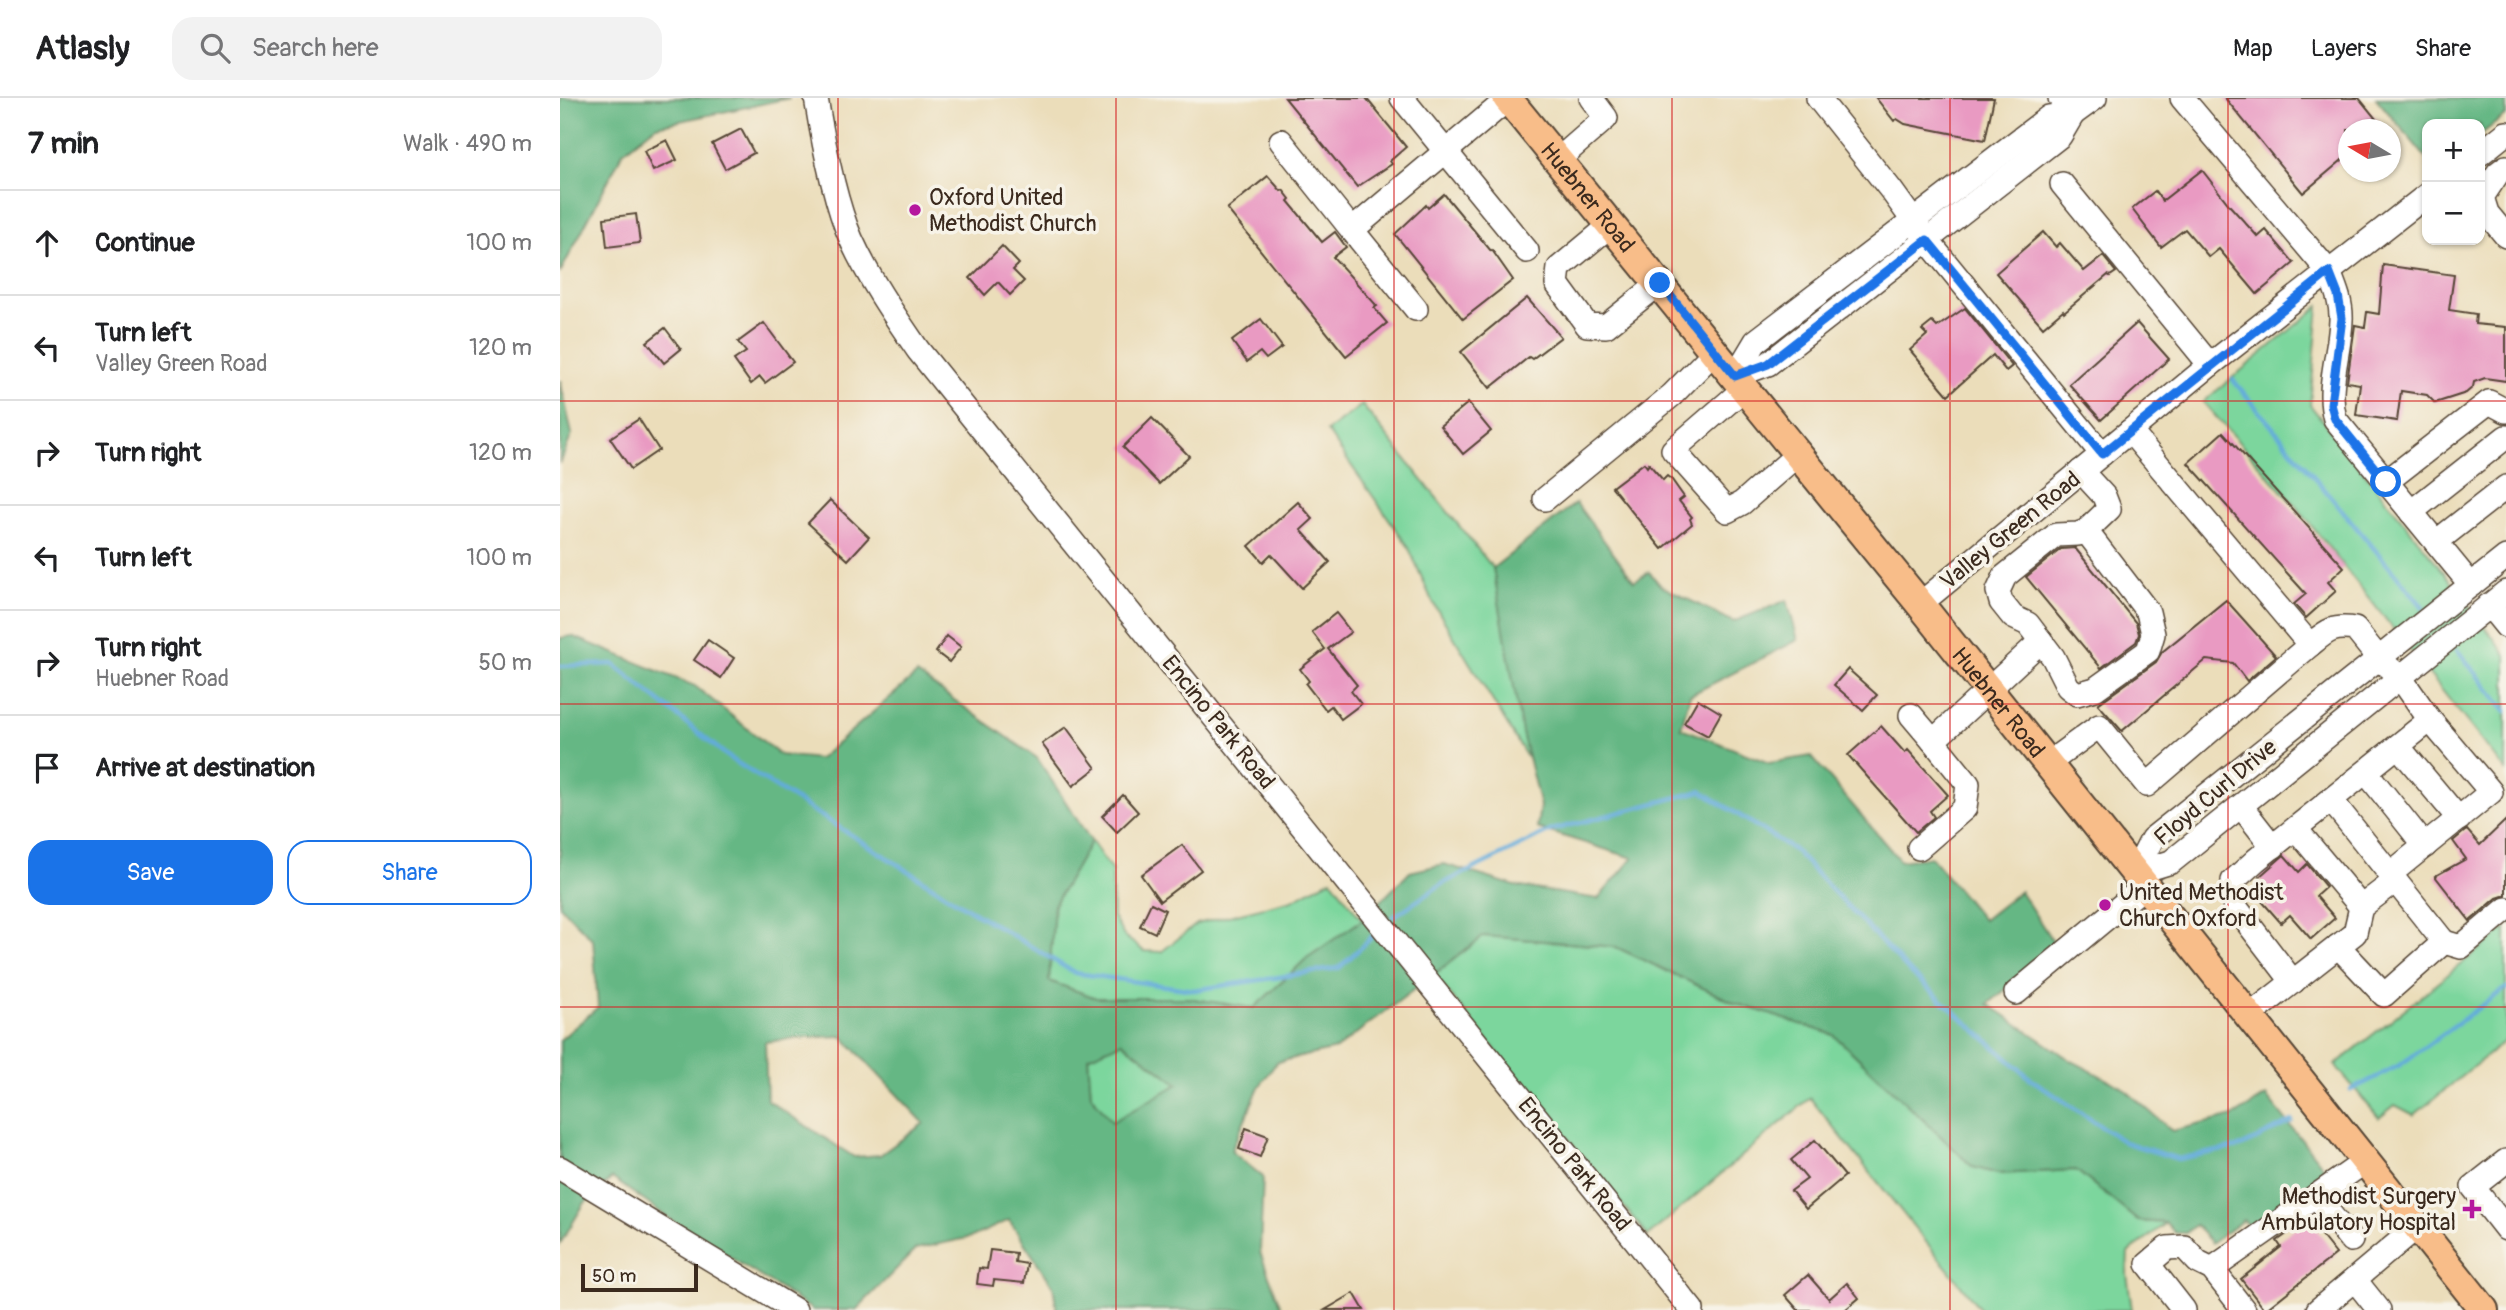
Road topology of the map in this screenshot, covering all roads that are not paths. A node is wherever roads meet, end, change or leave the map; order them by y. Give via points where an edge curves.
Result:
1 (816, 98) edge
2 (1402, 98) edge
3 (1591, 98) edge
4 (1818, 98) edge
5 (2095, 98) edge
6 (2182, 98) edge
7 (1507, 99) edge
8 (2066, 106) edge
9 (2506, 133) edge
10 (1281, 141) dead end
11 (2485, 149) edge
12 (1447, 152) junction
13 (1559, 159) junction
14 (2506, 167) edge
15 (2062, 184) dead end
16 (2422, 199) edge
17 (1913, 221) junction
18 (1612, 224) junction
19 (1352, 230) junction
20 (2506, 236) edge
21 (1927, 240) junction
22 (1527, 251) dead end
23 (2329, 272) junction
24 (1660, 283) junction
25 (1416, 309) dead end
26 (1715, 351) junction
27 (2210, 365) junction
28 (1740, 382) junction
29 (2506, 411) edge
30 (2130, 431) junction
31 (2506, 437) edge
32 (1798, 454) junction
33 (2102, 454) junction
34 (2081, 471) junction
35 (2386, 482) junction
36 (2506, 487) edge
37 (1545, 499) dead end
38 (2411, 512) junction
39 (2086, 531) junction
40 (2436, 542) junction
41 (2506, 557) edge
42 (2471, 585) junction
43 (2498, 598) edge
44 (1920, 604) junction
45 (2506, 626) edge
46 (2041, 641) junction
47 (2309, 645) junction
48 (2379, 659) junction
49 (2400, 677) junction
50 (1988, 690) junction
51 (1911, 715) dead end
52 (2430, 720) junction
53 (1933, 741) junction
54 (2399, 746) junction
55 (2048, 764) junction
56 (2366, 772) junction
57 (2498, 792) edge
58 (2331, 800) junction
59 (2241, 806) junction
60 (2459, 819) junction
61 (2296, 829) junction
62 (2273, 846) junction
63 (2425, 846) junction
64 (1919, 848) dead end
65 (2393, 877) junction
66 (2140, 880) junction
67 (2361, 907) junction
68 (2506, 909) edge
69 (2444, 942) junction
70 (2338, 946) junction
71 (2292, 982) junction
72 (2015, 993) dead end
73 (2249, 1016) junction
74 (2366, 1161) junction
75 (2506, 1161) edge
76 (560, 1168) edge
77 (2316, 1196) junction
78 (2504, 1221) edge
79 (2418, 1226) junction
80 (2351, 1240) dead end
81 (2213, 1269) junction
82 (2355, 1280) junction
83 (2320, 1309) edge
84 (795, 1310) edge
85 (1692, 1310) edge
86 (2183, 1310) edge
87 (2244, 1310) edge
88 (2379, 1310) edge
89 (2483, 1310) edge

1 - 85 street, Encino Park Road via 850,238 878,291 918,350
2 - 12 street
3 - 13 street via 1606,118
4 - 17 street
5 - 8 street
6 - 23 street
7 - 12 street
7 - 13 main road, Huebner Road
8 - 17 street
8 - 21 street via 2060,136
9 - 11 street
10 - 19 street
12 - 19 street
12 - 22 street
13 - 18 main road, Huebner Road
14 - 20 street via 2482,197 2487,213
15 - 27 street
16 - 23 street, Valley Green Road
17 - 21 street
17 - 28 street via 1756,341
18 - 24 main road, Huebner Road
18 - 24 street via 1559,268 1556,284 1587,325 1606,326
19 - 25 street
21 - 28 street
21 - 33 street
23 - 27 street, Valley Green Road
23 - 35 street via 2342,318 2331,404 2335,419
24 - 26 main road, Huebner Road
26 - 28 main road, Huebner Road
26 - 37 street via 1672,396
27 - 30 street, Valley Green Road
28 - 32 main road, Huebner Road
28 - 32 street via 1673,450 1727,512
29 - 35 street via 2489,402
30 - 33 street, Valley Green Road
30 - 47 street
31 - 38 street
32 - 44 main road, Huebner Road
33 - 34 street, Valley Green Road
34 - 39 street via 2104,496 2109,509
34 - 44 street, Valley Green Road
35 - 38 street
36 - 40 street
38 - 40 street
39 - 46 street via 2056,536 2005,576 1998,591 2013,617 2028,624
39 - 46 street via 2148,612 2153,634 2148,651 2095,689 2077,694 2067,687
40 - 42 street
41 - 42 street, Floyd Curl Drive
42 - 48 street, Floyd Curl Drive
43 - 45 street
43 - 49 street, Floyd Curl Drive
44 - 50 main road, Huebner Road
46 - 50 street
47 - 48 street via 2329,629 2355,629
47 - 55 street via 2147,785 2099,726
48 - 49 street
48 - 66 street, Floyd Curl Drive via 2152,839
49 - 52 street
49 - 59 street, Floyd Curl Drive
50 - 53 street
50 - 55 main road, Huebner Road
51 - 53 street
52 - 54 street
52 - 57 street
53 - 64 street via 1968,783 1965,808
54 - 56 street
54 - 60 street
55 - 66 main road, Huebner Road
56 - 58 street
56 - 63 street
57 - 60 street
58 - 61 street
58 - 65 street
59 - 62 street
59 - 66 street, Floyd Curl Drive via 2171,862
60 - 63 street
61 - 62 street
61 - 67 street
62 - 71 street via 2233,881 2234,905
63 - 65 street
65 - 67 street
65 - 69 street
66 - 72 street
66 - 73 main road, Huebner Road
67 - 70 street via 2355,933
68 - 69 street via 2461,947
69 - 70 street via 2384,995
70 - 71 street
71 - 73 street
73 - 74 main road, Huebner Road
74 - 77 street
74 - 79 main road, Huebner Road
75 - 78 street via 2473,1187
76 - 84 street
77 - 80 street
77 - 81 street
79 - 82 street
79 - 89 main road, Huebner Road
81 - 86 street via 2184,1247 2167,1248 2148,1264
81 - 87 street
82 - 83 street
82 - 88 street

